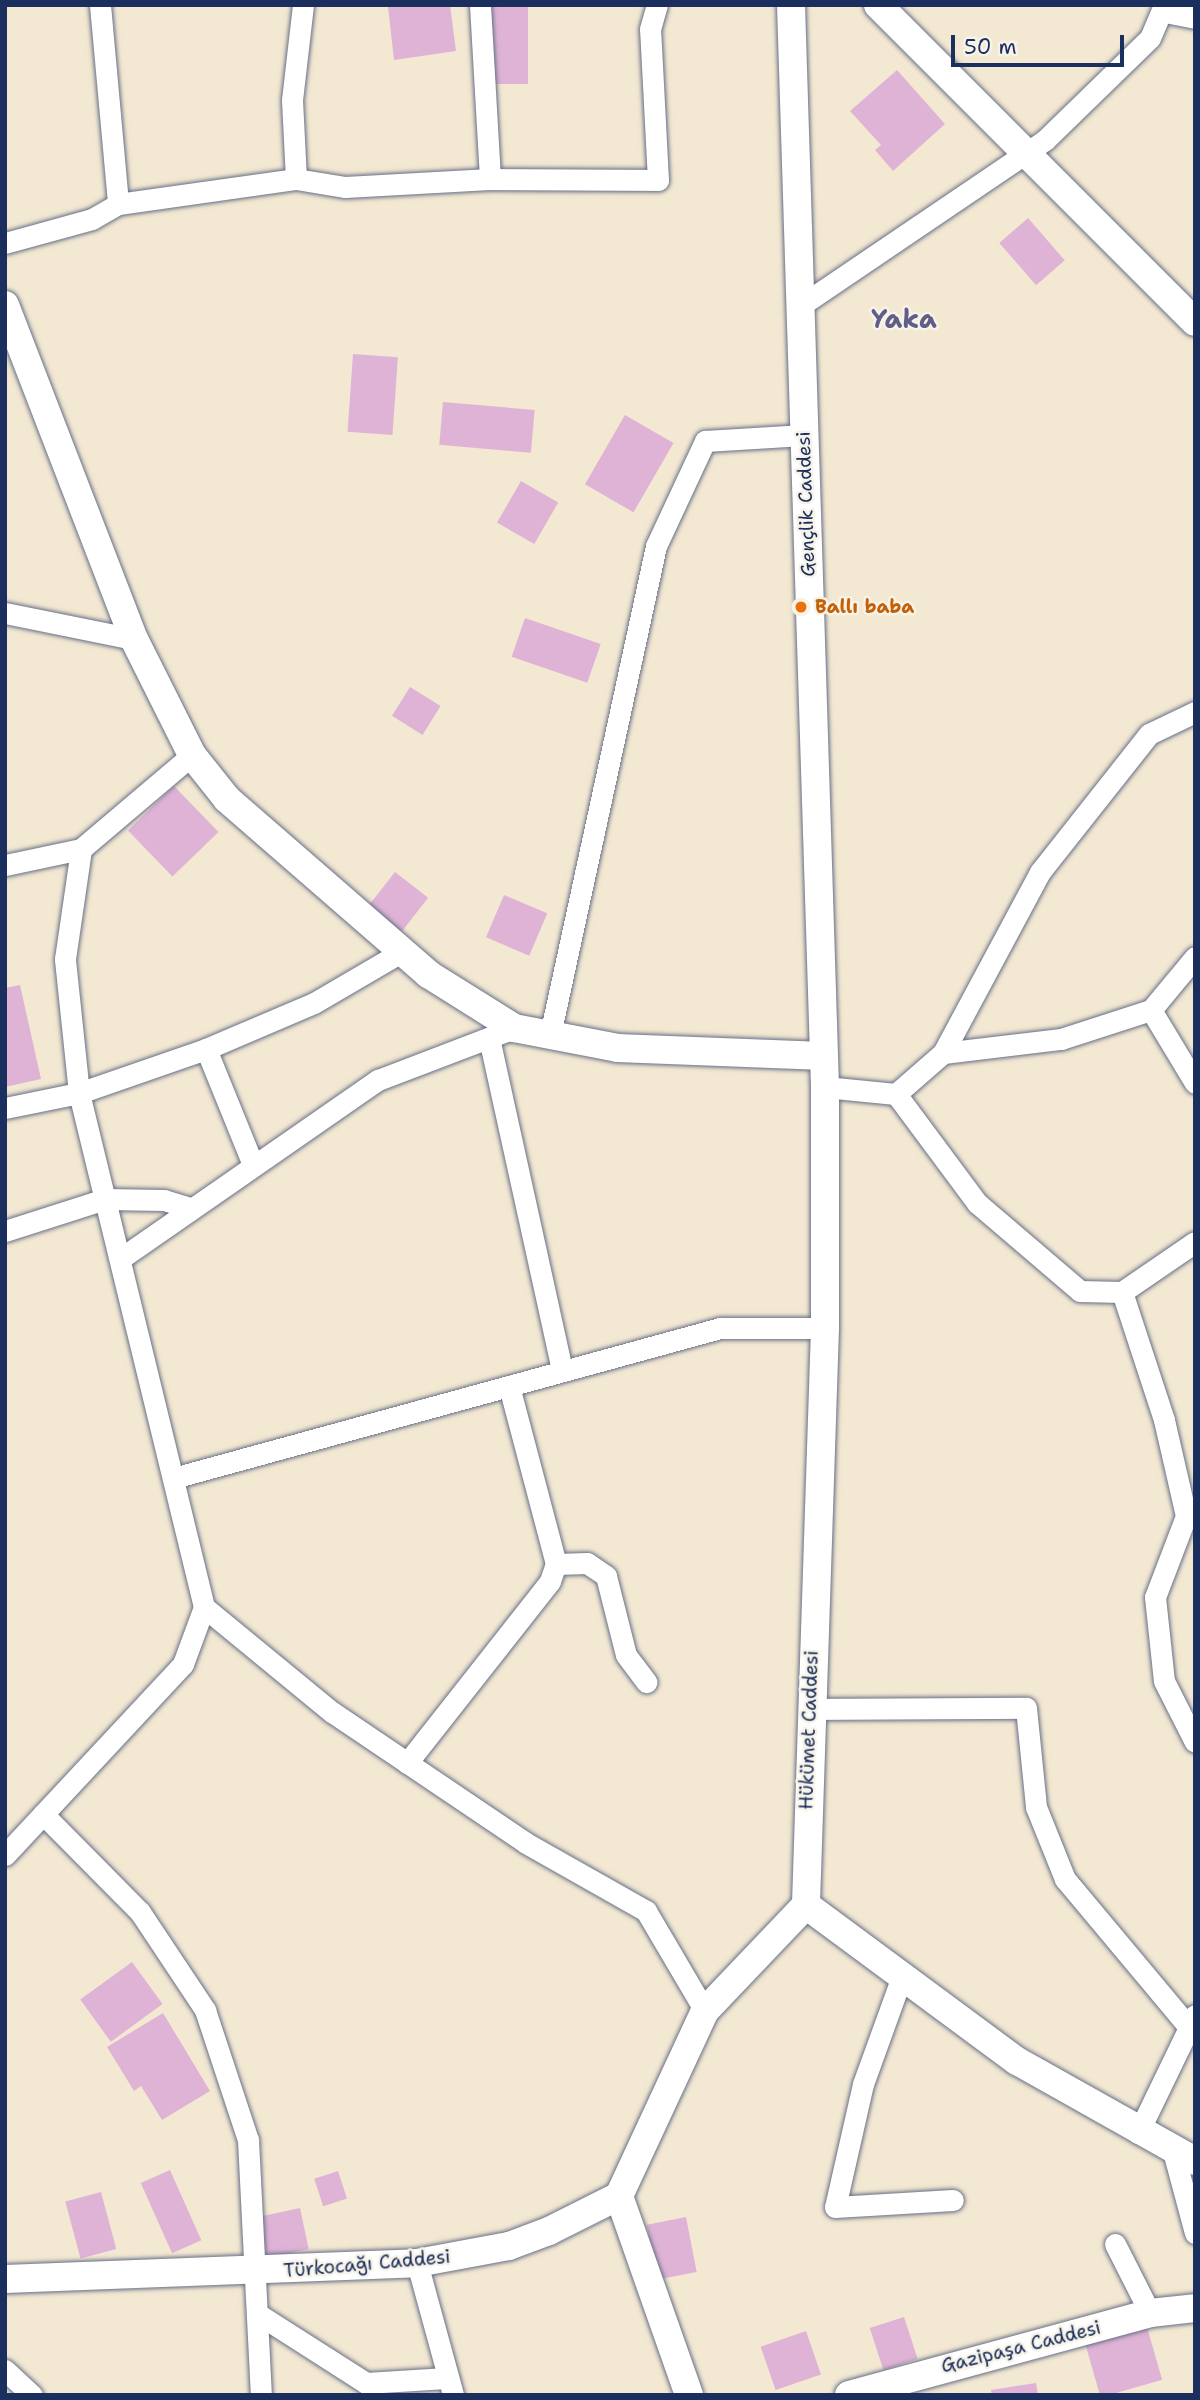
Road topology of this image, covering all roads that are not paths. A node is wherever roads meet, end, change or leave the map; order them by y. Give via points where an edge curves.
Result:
1 (100, 5) edge
2 (303, 5) edge
3 (480, 5) edge
4 (657, 5) edge
5 (791, 5) edge
6 (878, 5) edge
7 (1165, 9) edge
8 (1195, 18) edge
9 (1027, 154) junction
10 (296, 179) junction
11 (490, 179) junction
12 (118, 204) junction
13 (5, 243) edge
14 (5, 305) edge
15 (800, 306) junction
16 (1195, 322) edge
17 (804, 435) junction
18 (5, 613) edge
19 (134, 639) junction
20 (1195, 712) edge
21 (192, 755) junction
22 (81, 849) junction
23 (5, 866) edge
24 (403, 951) junction
25 (1195, 957) edge
26 (1151, 1010) junction
27 (501, 1033) junction
28 (550, 1035) junction
29 (206, 1049) junction
30 (943, 1053) junction
31 (824, 1056) junction
32 (1195, 1083) edge
33 (825, 1087) junction
34 (79, 1093) junction
35 (896, 1094) junction
36 (5, 1108) edge
37 (253, 1165) junction
38 (105, 1199) junction
39 (191, 1208) junction
40 (5, 1231) edge
41 (1195, 1242) edge
42 (120, 1259) junction
43 (1122, 1292) junction
44 (825, 1328) junction
45 (562, 1371) junction
46 (509, 1386) junction
47 (177, 1477) junction
48 (1190, 1516) edge
49 (556, 1564) junction
50 (204, 1607) junction
51 (646, 1682) dead end
52 (810, 1709) junction
53 (1195, 1742) edge
54 (407, 1763) junction
55 (43, 1814) junction
56 (5, 1855) edge
57 (806, 1905) junction
58 (901, 1979) junction
59 (705, 2011) junction
60 (1191, 2020) edge
61 (1138, 2133) junction
62 (1184, 2156) edge
63 (619, 2196) junction
64 (953, 2200) dead end
65 (1195, 2233) edge
66 (1115, 2244) dead end
67 (418, 2263) junction
68 (258, 2273) junction
69 (5, 2279) edge
70 (1195, 2308) edge
71 (1150, 2313) junction
72 (258, 2314) junction
73 (5, 2370) edge
74 (450, 2386) edge
75 (32, 2395) edge
76 (261, 2395) edge
77 (689, 2395) edge
78 (849, 2395) edge

1 - 12 street
2 - 10 street via 292,100
3 - 11 street
4 - 11 street via 650,29 658,180
5 - 15 street, Gençlik Caddesi
6 - 9 street
7 - 8 street
7 - 9 street via 1150,38
9 - 15 street
9 - 16 street
10 - 11 street via 345,187
10 - 12 street
12 - 13 street via 92,219
14 - 19 street
15 - 17 street, Gençlik Caddesi
17 - 28 street via 705,441 656,546
17 - 31 street, Gençlik Caddesi
18 - 19 street
19 - 21 street
20 - 30 street via 1149,734 1040,872
21 - 22 street
21 - 24 street via 227,799
22 - 23 street
22 - 34 street via 65,959
24 - 27 street
24 - 29 street via 314,1003
25 - 26 street
26 - 30 street via 1061,1039
26 - 32 street
27 - 28 street
27 - 37 street via 378,1080
27 - 45 street
28 - 31 street via 618,1048
29 - 34 street
29 - 37 street
30 - 35 street
31 - 33 street, Gençlik Caddesi
33 - 35 street
33 - 44 street, Hükümet Caddesi
34 - 36 street
34 - 38 street
35 - 43 street via 977,1203 1080,1291
37 - 39 street
38 - 39 street via 164,1200
38 - 40 street
38 - 42 street
39 - 42 street
41 - 43 street
42 - 47 street
43 - 48 street
44 - 45 street via 720,1328
44 - 52 street, Hükümet Caddesi
45 - 46 street
46 - 47 street
46 - 49 street
47 - 50 street
48 - 53 street via 1155,1597 1164,1681
49 - 51 street via 587,1563 606,1576 626,1655
49 - 54 street via 550,1581
50 - 54 street via 332,1712
50 - 55 street via 183,1664
52 - 57 street, Hükümet Caddesi
52 - 60 street via 1026,1709 1036,1807 1065,1880
54 - 59 street via 526,1843 646,1911
55 - 56 street
55 - 68 street via 140,1912 205,2010 248,2140
57 - 58 street
57 - 59 street
58 - 61 street via 1017,2061
58 - 64 street via 860,2094 835,2207
59 - 63 street
60 - 61 street
61 - 62 street
62 - 65 street
63 - 67 street, Türkocağı Caddesi via 509,2246
63 - 77 street
66 - 71 street
67 - 68 street, Türkocağı Caddesi
67 - 74 street
68 - 69 street, Türkocağı Caddesi
68 - 72 street
70 - 71 street, Gazipaşa Caddesi
71 - 78 street, Gazipaşa Caddesi
72 - 74 street via 366,2383
72 - 76 street
73 - 75 street

